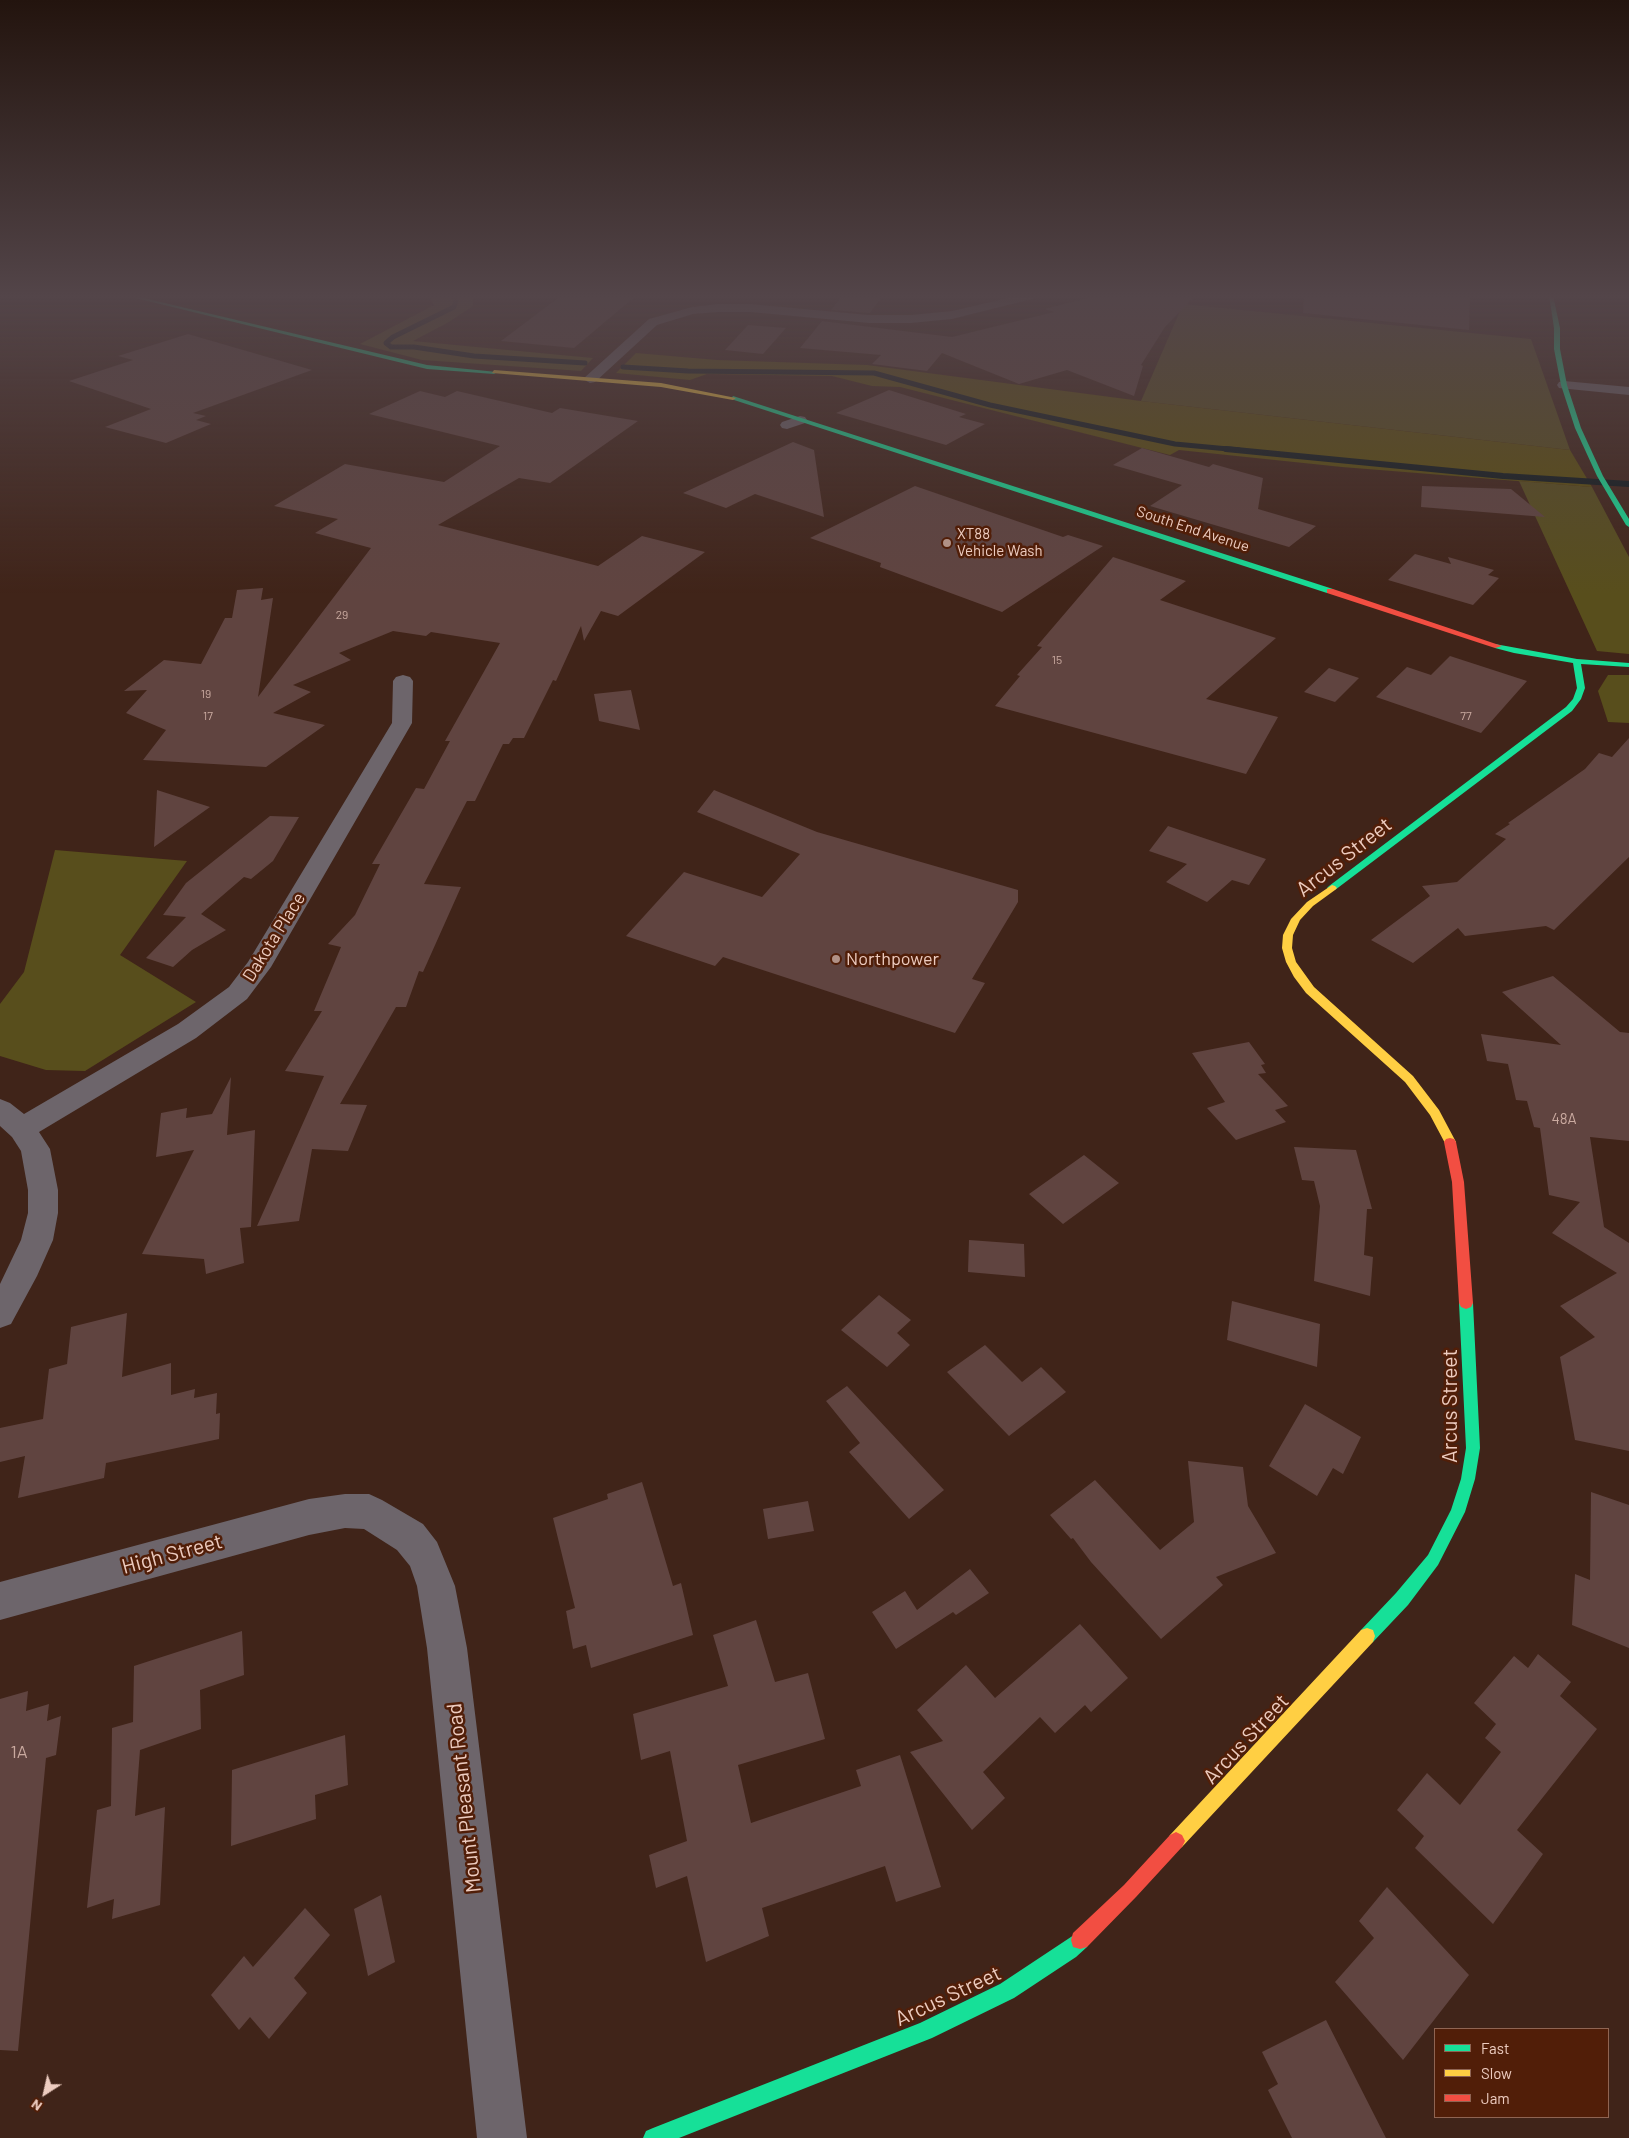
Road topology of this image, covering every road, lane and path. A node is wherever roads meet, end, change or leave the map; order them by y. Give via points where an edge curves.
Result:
1 (722, 395) edge
2 (1567, 395) edge
3 (1629, 525) edge
4 (1577, 661) junction
5 (1629, 665) edge
6 (403, 682) dead end
7 (0, 1110) edge
8 (22, 1129) junction
9 (0, 1314) edge
10 (344, 1511) joint
11 (0, 1601) edge
12 (502, 2138) edge
13 (653, 2138) edge

1 - 4 main road, South End Avenue via 794,422 1514,650
2 - 3 main road via 1600,476
4 - 5 main road
4 - 13 main road, Arcus Street via 1581,688 1569,709 1310,904 1296,919 1288,935 1290,962 1298,975 1344,1022 1409,1079 1435,1113 1453,1152 1469,1338 1473,1448 1458,1512 1433,1560 1388,1614 1130,1890 1069,1950 1007,1991 925,2031
6 - 8 street, Dakota Place via 402,724 258,967 238,993 186,1031
7 - 8 street
8 - 9 street via 34,1148 40,1170 43,1213 26,1267
10 - 11 street, High Street via 309,1517
10 - 12 street, Mount Pleasant Road via 369,1512 410,1537 424,1555 436,1586 447,1648

